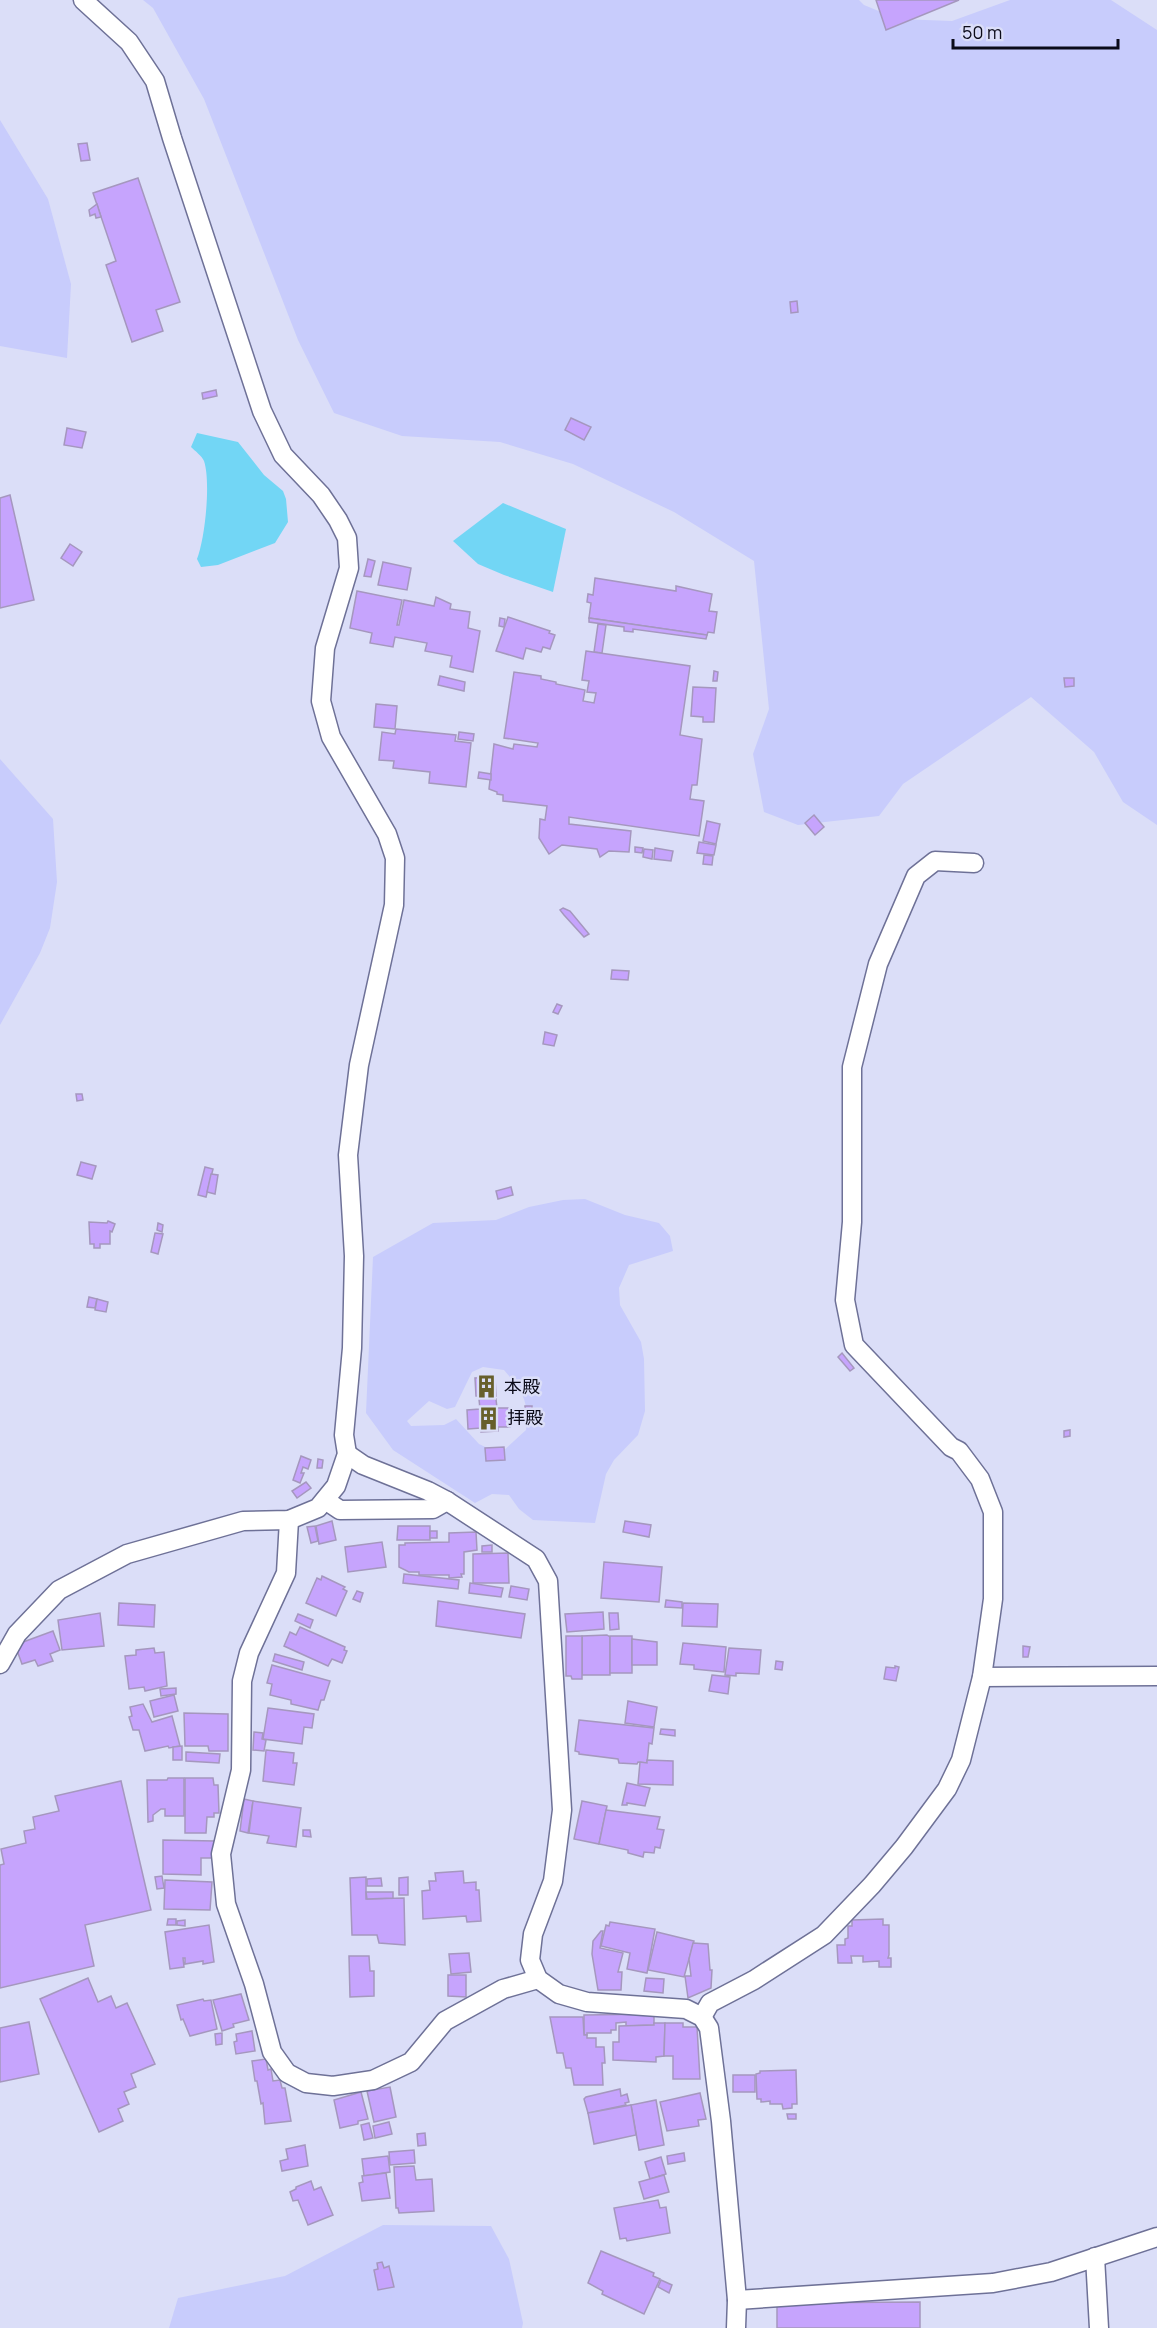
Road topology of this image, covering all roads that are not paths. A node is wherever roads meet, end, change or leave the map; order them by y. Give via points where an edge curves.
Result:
1 (83, 0) edge
2 (974, 863) dead end
3 (347, 1454) junction
4 (325, 1500) junction
5 (447, 1501) junction
6 (289, 1520) junction
7 (0, 1664) edge
8 (1157, 1676) edge
9 (982, 1677) junction
10 (538, 1979) junction
11 (702, 2017) junction
12 (1157, 2237) edge
13 (1095, 2257) junction
14 (737, 2300) junction
15 (736, 2328) edge
16 (1099, 2328) edge

1 - 3 street via 129,42 156,81 262,411 283,455 321,495 347,538 349,568 326,648 321,701 331,737 387,834 395,858 396,882 359,1065 348,1155 354,1256 352,1348 344,1435
2 - 9 street via 935,861 916,876 879,964 852,1067 852,1222 845,1300 854,1345 959,1451 980,1479 993,1512 993,1599
3 - 4 street via 336,1486
3 - 5 street via 363,1465
4 - 5 street via 340,1510 433,1509
4 - 6 street via 318,1508
5 - 10 street via 536,1559 548,1581 562,1810 553,1881 533,1934 530,1960
6 - 7 street via 243,1521 127,1554 59,1590 17,1634
6 - 10 street via 286,1573 249,1653 242,1681 241,1770 220,1854 226,1904 272,2052 287,2073 306,2083 333,2086 373,2080 411,2062 445,2021 503,1989
8 - 9 street
9 - 11 street via 961,1760 947,1789 904,1847 824,1935 710,2003
10 - 11 street via 560,1994 587,2002 686,2009
11 - 14 street via 709,2028
12 - 13 street
13 - 14 street via 1050,2272 993,2283
13 - 16 street
14 - 15 street

